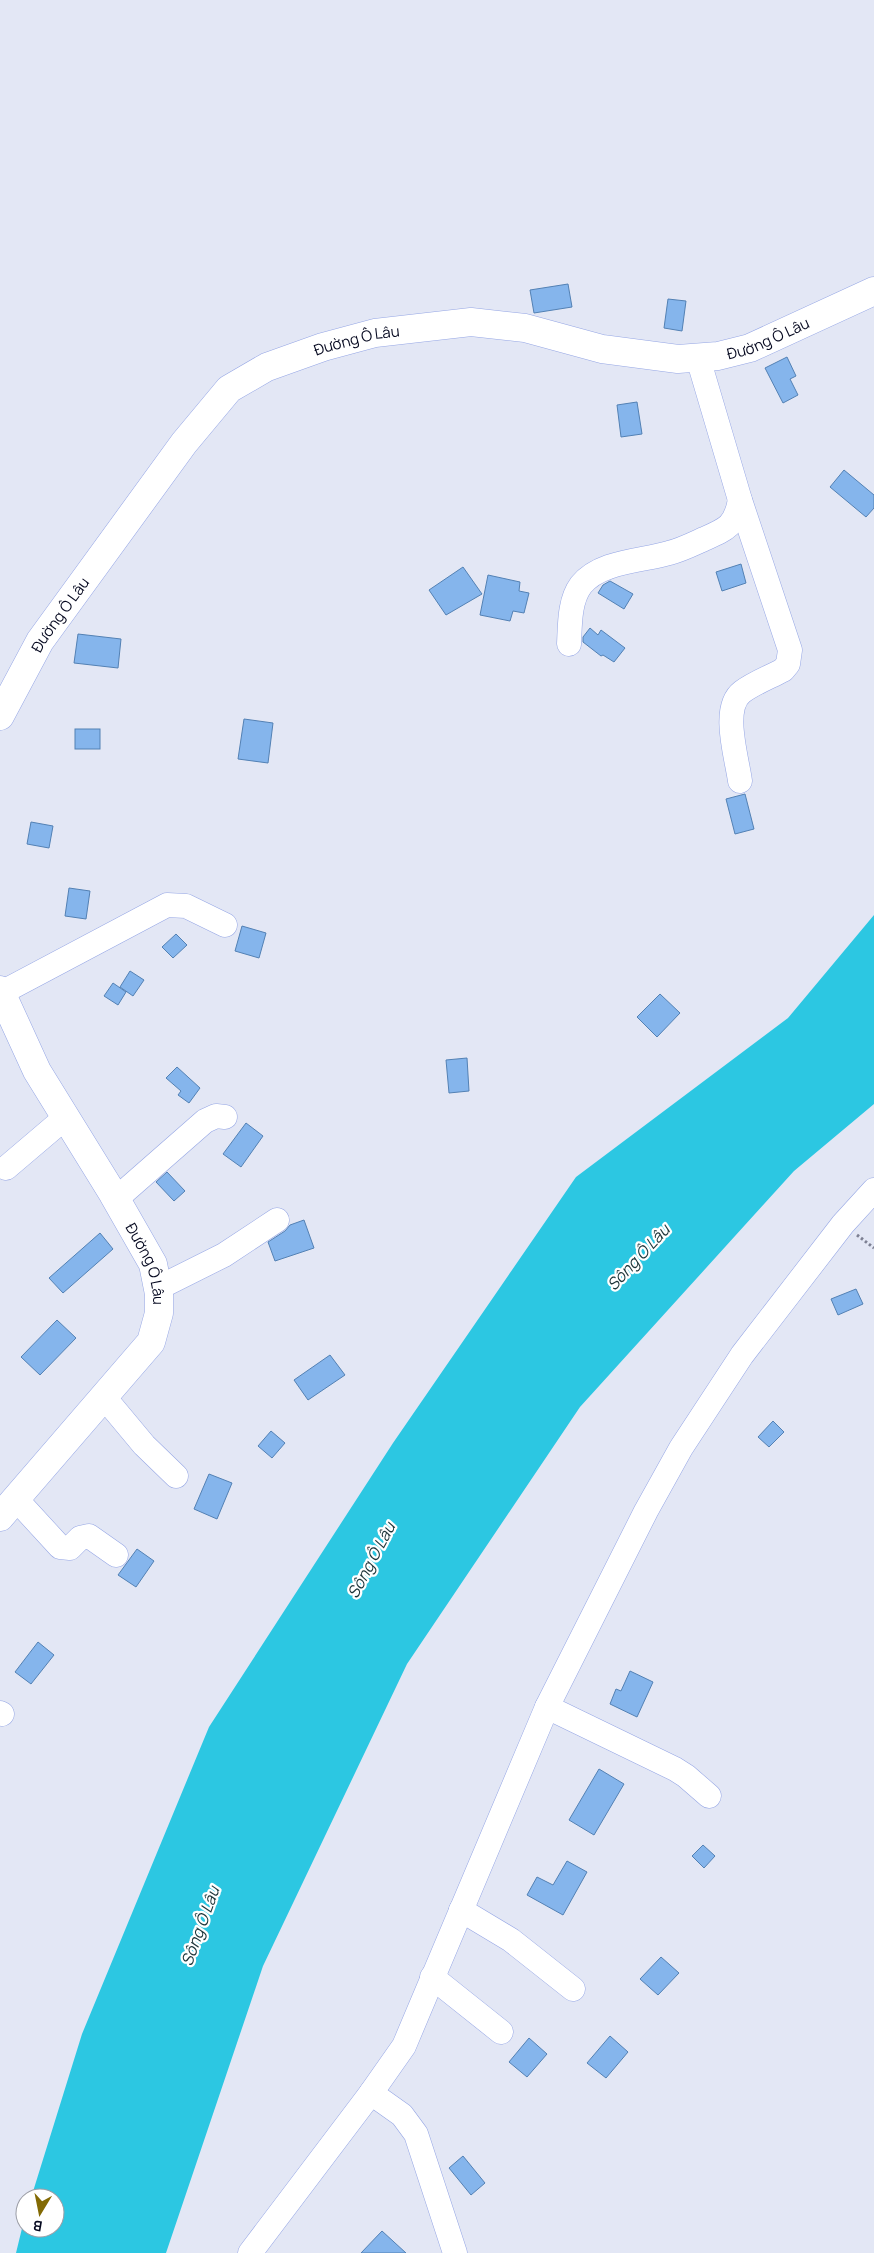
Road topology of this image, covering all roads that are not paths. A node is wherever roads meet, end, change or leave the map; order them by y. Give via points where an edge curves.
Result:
1 (874, 290) edge
2 (698, 358) junction
3 (740, 500) junction
4 (569, 644) dead end
5 (0, 716) edge
6 (740, 781) dead end
7 (225, 925) dead end
8 (1, 992) edge
9 (225, 1116) dead end
10 (66, 1117) junction
11 (6, 1168) dead end
12 (874, 1190) edge
13 (116, 1199) junction
14 (277, 1220) dead end
15 (158, 1288) junction
16 (104, 1397) junction
17 (176, 1476) dead end
18 (8, 1508) edge
19 (116, 1555) dead end
20 (548, 1707) junction
21 (709, 1796) dead end
22 (461, 1910) junction
23 (432, 1977) junction
24 (572, 1989) dead end
25 (501, 2032) dead end
26 (371, 2093) junction
27 (250, 2253) edge
28 (455, 2253) edge

1 - 2 main road, Đường Ô Lâu via 750,348
2 - 3 street
2 - 5 main road, Đường Ô Lâu via 678,359 602,348 525,328 471,322 375,333 267,367 229,389 184,443 40,641
3 - 4 street via 735,519 724,530 670,553 606,568 587,579 576,596
3 - 6 street via 790,650 788,664 783,670 742,692 733,704 731,719
7 - 8 street via 186,906 168,905
8 - 10 main road, Đường Ô Lâu via 37,1071
9 - 13 street via 205,1121
10 - 11 street
10 - 13 main road, Đường Ô Lâu
12 - 20 street via 843,1224 713,1397 646,1511
13 - 15 main road, Đường Ô Lâu via 153,1264
14 - 15 street via 224,1255
15 - 16 main road, Đường Ô Lâu via 159,1313 151,1342
16 - 17 street via 144,1445
16 - 18 main road, Đường Ô Lâu
18 - 19 street via 60,1547 70,1548 80,1538 89,1536
20 - 21 street via 686,1776
20 - 22 street
22 - 23 street
22 - 24 street via 511,1940
23 - 25 street
23 - 26 street via 404,2046
26 - 27 street
26 - 28 street via 402,2115 416,2134

